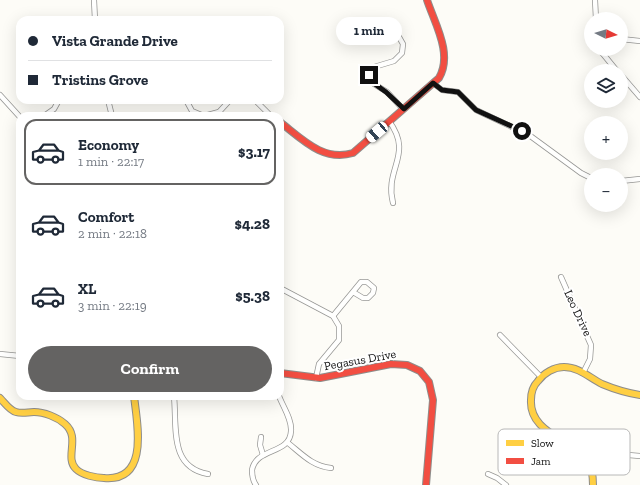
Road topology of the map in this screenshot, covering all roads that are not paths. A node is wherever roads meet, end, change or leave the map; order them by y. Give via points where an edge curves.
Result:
1 (94, 0) edge
2 (427, 0) edge
3 (595, 0) edge
4 (596, 12) edge
5 (95, 16) edge
6 (384, 30) dead end
7 (628, 40) edge
8 (640, 41) edge
9 (605, 56) edge
10 (611, 64) edge
11 (433, 83) junction
12 (628, 83) edge
13 (0, 95) edge
14 (640, 97) edge
15 (57, 104) edge
16 (226, 104) edge
17 (259, 104) edge
18 (404, 109) junction
19 (50, 112) edge
20 (219, 112) edge
21 (267, 112) edge
22 (16, 113) edge
23 (389, 121) junction
24 (284, 125) edge
25 (584, 174) edge
26 (640, 179) edge
27 (628, 180) edge
28 (393, 203) dead end
29 (561, 277) dead end
30 (284, 290) edge
31 (353, 292) junction
32 (333, 316) junction
33 (500, 335) dead end
34 (0, 354) edge
35 (16, 356) edge
36 (583, 373) junction
37 (284, 374) edge
38 (541, 377) junction
39 (316, 378) junction
40 (640, 395) edge
41 (134, 400) edge
42 (174, 400) edge
43 (281, 400) edge
44 (1, 402) edge
45 (543, 429) edge
46 (261, 437) dead end
47 (288, 443) junction
48 (263, 455) junction
49 (630, 455) edge
50 (640, 456) edge
51 (331, 468) dead end
52 (208, 474) dead end
53 (488, 474) dead end
54 (592, 475) edge
55 (256, 485) edge
56 (426, 485) edge
57 (506, 485) edge
58 (593, 485) edge

1 - 5 street
2 - 11 street via 446,58 444,70
3 - 4 street
6 - 18 street via 399,37 403,44 402,53 394,61 374,67 369,77
7 - 8 street
9 - 10 street
11 - 18 street
11 - 25 street via 442,90 458,92 471,106 529,135
12 - 14 street
13 - 22 street
15 - 19 street
16 - 20 street
17 - 21 street
18 - 23 street
23 - 24 street via 353,153 336,157 321,153
23 - 28 street via 398,134 400,144 400,155 391,182
26 - 27 street
29 - 36 street, Leo Drive via 591,345 590,359
30 - 32 street
31 - 31 street via 364,281 374,288 368,298
31 - 32 street
32 - 39 street via 340,331 339,340 319,364
33 - 38 street
34 - 35 street
36 - 38 street via 571,367 561,367 550,370
36 - 40 street via 606,386
37 - 39 street, Pegasus Drive
38 - 45 street via 534,386 531,409 535,420
39 - 56 street, Pegasus Drive via 393,364 411,366 425,376 431,387 433,400
41 - 44 street via 137,456 128,471 119,477 109,479 85,476 77,470 72,459 72,433 64,424 41,413 16,412
42 - 52 street via 180,454 189,467
43 - 47 street via 291,426
46 - 48 street
47 - 48 street
47 - 51 street via 311,462
48 - 55 street via 252,469
49 - 50 street
53 - 57 street
54 - 58 street

